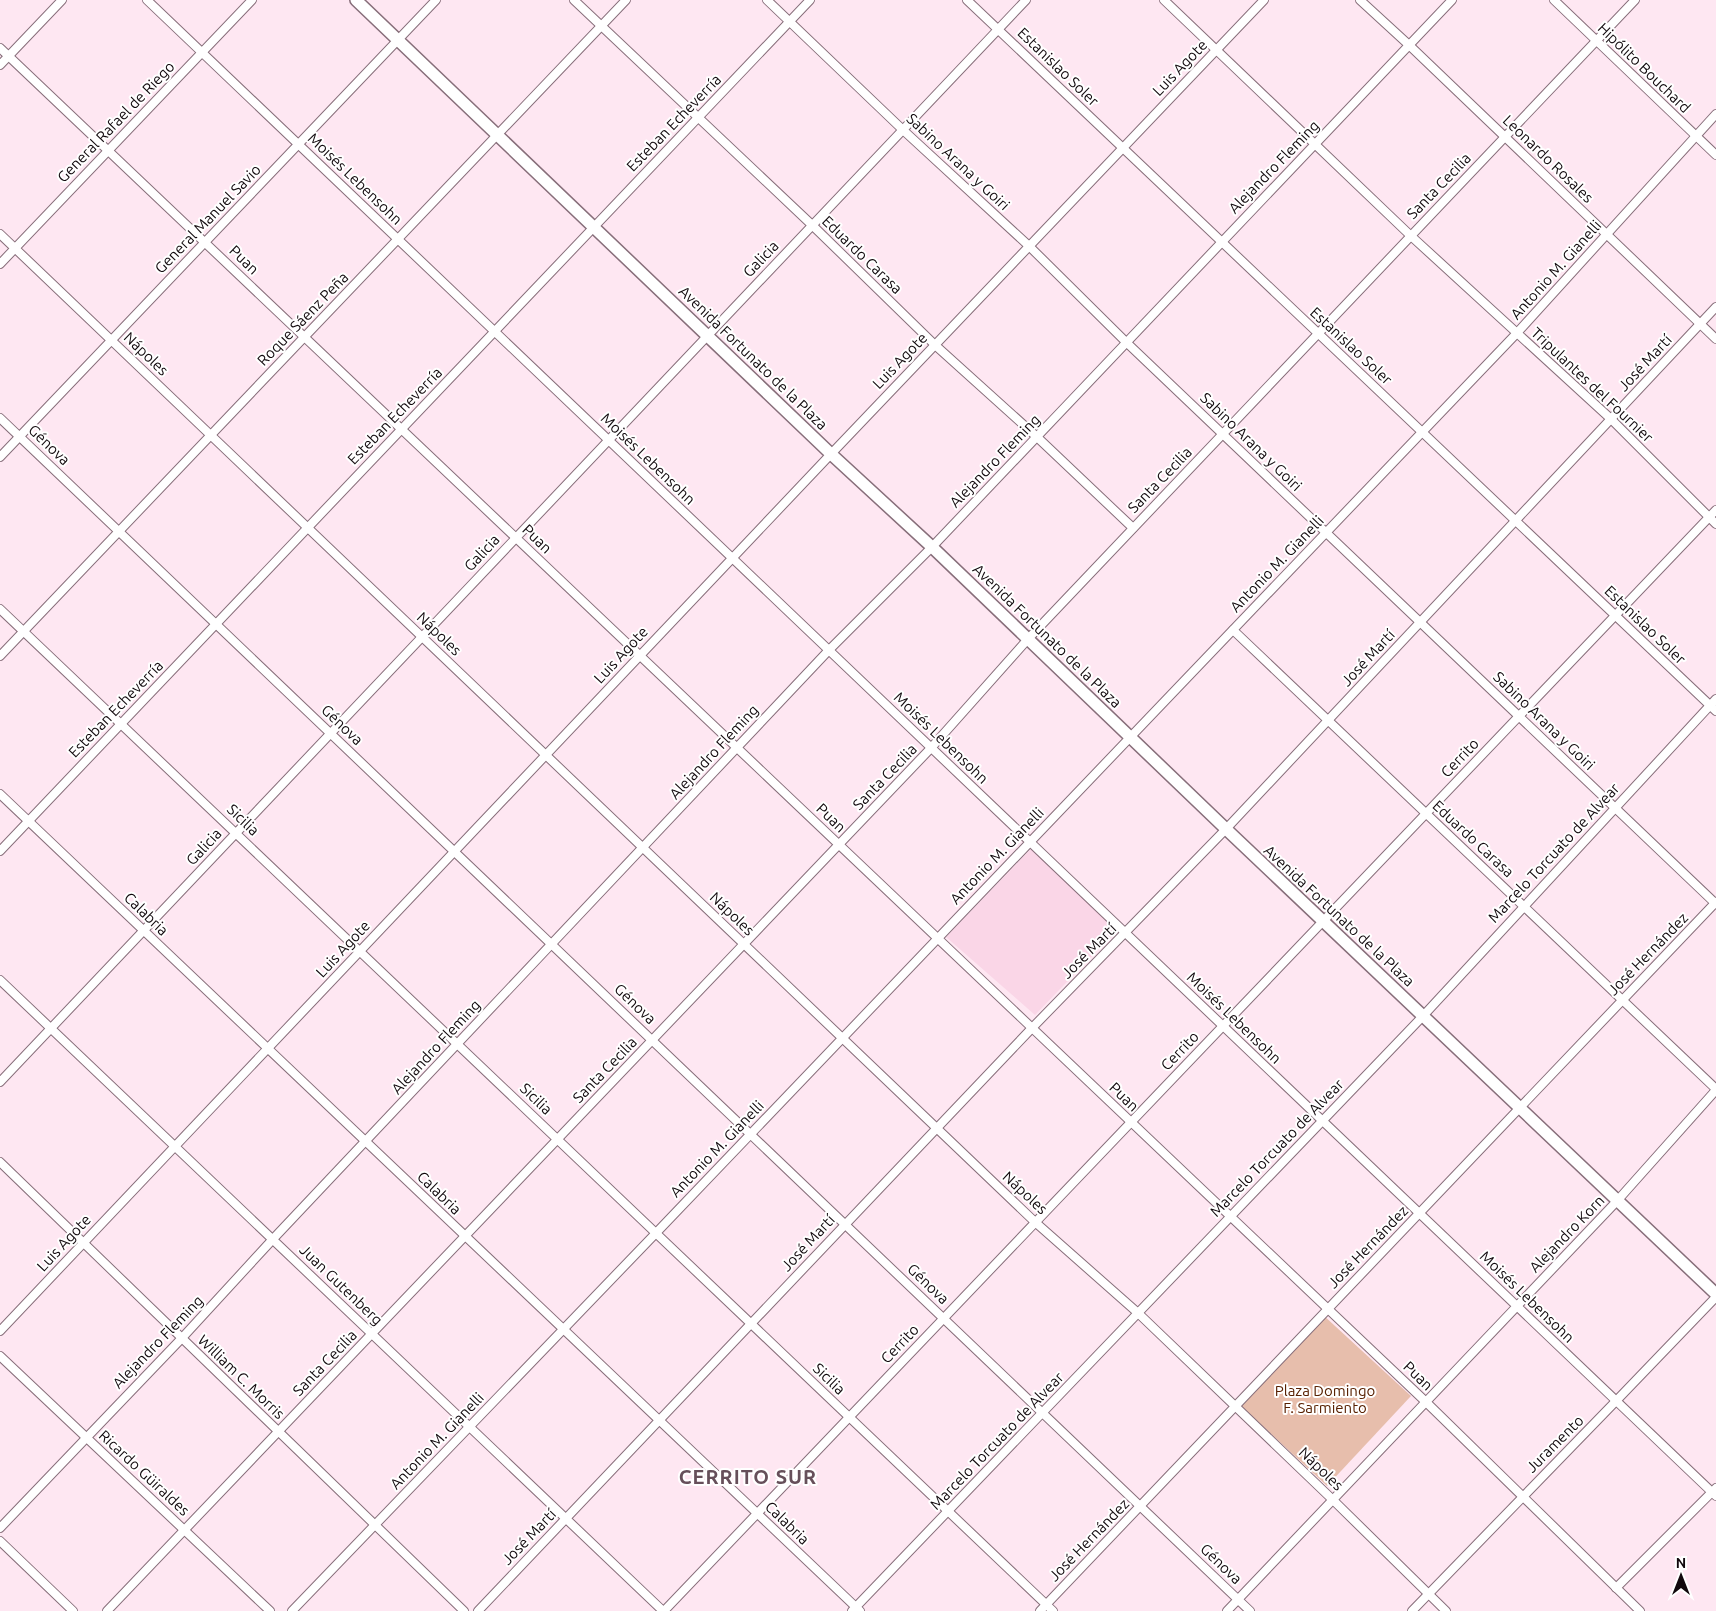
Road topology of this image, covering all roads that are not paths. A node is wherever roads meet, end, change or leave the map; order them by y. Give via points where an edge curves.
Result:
1 (62, 0) edge
2 (147, 0) edge
3 (252, 0) edge
4 (356, 0) edge
5 (436, 0) edge
6 (574, 0) edge
7 (626, 0) edge
8 (767, 0) edge
9 (810, 0) edge
10 (967, 0) edge
11 (1026, 0) edge
12 (1164, 0) edge
13 (1264, 0) edge
14 (1360, 0) edge
15 (1452, 0) edge
16 (1554, 0) edge
17 (1635, 0) edge
18 (790, 22) junction
19 (601, 26) junction
20 (998, 29) junction
21 (398, 39) junction
22 (1596, 40) junction
23 (1409, 45) junction
24 (0, 48) edge
25 (1215, 51) junction
26 (202, 52) junction
27 (9, 56) junction
28 (0, 65) edge
29 (1716, 114) edge
30 (698, 118) junction
31 (903, 130) junction
32 (497, 135) junction
33 (1696, 136) junction
34 (1505, 137) junction
35 (298, 144) junction
36 (1314, 145) junction
37 (1123, 148) junction
38 (108, 151) junction
39 (1716, 155) edge
40 (812, 225) junction
41 (594, 227) junction
42 (0, 234) edge
43 (1607, 235) junction
44 (1411, 236) junction
45 (398, 239) junction
46 (206, 242) junction
47 (1222, 242) junction
48 (1029, 246) junction
49 (15, 248) junction
50 (0, 264) edge
51 (1716, 307) edge
52 (1700, 324) junction
53 (495, 332) junction
54 (1318, 334) junction
55 (1516, 334) junction
56 (708, 335) junction
57 (304, 337) junction
58 (1716, 339) edge
59 (111, 341) junction
60 (1126, 342) junction
61 (935, 345) junction
62 (0, 418) edge
63 (1611, 419) junction
64 (402, 429) junction
65 (1422, 432) junction
66 (1222, 434) junction
67 (211, 435) junction
68 (20, 437) junction
69 (1037, 437) junction
70 (608, 440) junction
71 (831, 454) junction
72 (0, 458) edge
73 (1716, 510) edge
74 (1709, 517) junction
75 (1516, 521) junction
76 (1716, 524) edge
77 (308, 528) junction
78 (1133, 528) junction
79 (119, 532) junction
80 (1326, 533) junction
81 (516, 538) junction
82 (932, 547) junction
83 (732, 558) junction
84 (0, 609) edge
85 (1615, 615) junction
86 (1420, 622) junction
87 (216, 624) junction
88 (1233, 630) junction
89 (23, 632) junction
90 (422, 637) junction
91 (1028, 639) junction
92 (829, 650) junction
93 (0, 656) edge
94 (640, 656) junction
95 (1716, 699) edge
96 (1713, 708) edge
97 (1519, 716) junction
98 (1328, 720) junction
99 (122, 723) junction
100 (330, 733) junction
101 (1130, 737) junction
102 (737, 748) junction
103 (931, 748) junction
104 (546, 755) junction
105 (0, 794) edge
106 (1615, 808) junction
107 (1426, 813) junction
108 (28, 821) junction
109 (1226, 829) junction
110 (236, 832) junction
111 (1030, 842) junction
112 (839, 845) junction
113 (643, 848) junction
114 (0, 851) edge
115 (454, 851) junction
116 (1716, 903) edge
117 (1524, 906) junction
118 (1323, 920) junction
119 (144, 930) junction
120 (1126, 933) junction
121 (938, 939) junction
122 (552, 944) junction
123 (744, 944) junction
124 (360, 951) junction
125 (0, 980) edge
126 (1622, 1000) junction
127 (1423, 1016) junction
128 (1223, 1026) junction
129 (51, 1028) junction
130 (1032, 1028) junction
131 (842, 1038) junction
132 (652, 1040) junction
133 (458, 1044) junction
134 (268, 1048) junction
135 (0, 1082) edge
136 (1716, 1089) edge
137 (1520, 1108) junction
138 (1322, 1121) junction
139 (1131, 1122) junction
140 (937, 1128) junction
141 (751, 1134) junction
142 (558, 1139) junction
143 (365, 1141) junction
144 (175, 1146) junction
145 (0, 1162) edge
146 (1617, 1201) junction
147 (1419, 1213) junction
148 (1230, 1217) junction
149 (1035, 1222) junction
150 (845, 1224) junction
151 (656, 1233) junction
152 (465, 1236) junction
153 (273, 1239) junction
154 (83, 1243) junction
155 (1716, 1295) edge
156 (1516, 1306) junction
157 (1328, 1309) junction
158 (1138, 1313) junction
159 (944, 1318) junction
160 (751, 1324) junction
161 (563, 1329) junction
162 (0, 1331) edge
163 (372, 1334) junction
164 (182, 1338) junction
165 (0, 1356) edge
166 (1426, 1402) junction
167 (1616, 1402) junction
168 (1235, 1406) junction
169 (1043, 1413) junction
170 (849, 1417) junction
171 (659, 1420) junction
172 (469, 1427) junction
173 (278, 1431) junction
174 (85, 1438) junction
175 (1715, 1492) edge
176 (1522, 1497) junction
177 (1333, 1500) junction
178 (1140, 1506) junction
179 (948, 1511) junction
180 (757, 1513) junction
181 (566, 1519) junction
182 (375, 1525) junction
183 (0, 1528) edge
184 (184, 1529) junction
185 (0, 1542) edge
186 (1616, 1588) junction
187 (1428, 1594) junction
188 (1238, 1600) junction
189 (1046, 1605) junction
190 (856, 1610) edge
191 (73, 1611) edge
192 (108, 1611) edge
193 (270, 1611) edge
194 (292, 1611) edge
195 (464, 1611) edge
196 (478, 1611) edge
197 (663, 1611) edge
198 (1040, 1611) edge
199 (1053, 1611) edge
200 (1228, 1611) edge
201 (1250, 1611) edge
202 (1412, 1611) edge
203 (1446, 1611) edge
204 (1640, 1611) edge

1 - 27 street
2 - 26 street, Moisés Lebensohn
3 - 26 street, General Rafael de Riego
4 - 21 main road, Avenida Fortunato de la Plaza
5 - 21 street, General Manuel Savio
6 - 19 street, Eduardo Carasa
7 - 19 street, Roque Sáenz Peña
8 - 18 street, Sabino Arana y Goiri
9 - 18 street, Esteban Echeverría
10 - 20 street, Estanislao Soler
11 - 20 street, Galicia
12 - 25 street, Tripulantes del Fournier
13 - 25 street, Luis Agote
14 - 23 street, Leonardo Rosales
15 - 23 street, Alejandro Fleming
16 - 22 street, Hipólito Bouchard
17 - 22 street, Santa Cecilia
18 - 30 street, Esteban Echeverría
18 - 31 street, Sabino Arana y Goiri
19 - 30 street, Eduardo Carasa
19 - 32 street, Roque Sáenz Peña
20 - 31 street, Galicia
20 - 37 street, Estanislao Soler
21 - 32 main road, Avenida Fortunato de la Plaza
21 - 35 street, General Manuel Savio
22 - 33 street, Hipólito Bouchard
22 - 34 street, Santa Cecilia
23 - 34 street, Leonardo Rosales
23 - 36 street, Alejandro Fleming
24 - 27 street, Puan
25 - 36 street, Tripulantes del Fournier
25 - 37 street, Luis Agote
26 - 35 street, Moisés Lebensohn
26 - 38 street, General Rafael de Riego
27 - 28 street
27 - 38 street, Puan
29 - 33 street, Antonio M. Gianelli
30 - 40 street, Eduardo Carasa
30 - 41 street, Esteban Echeverría
31 - 40 street, Galicia
31 - 48 street, Sabino Arana y Goiri
32 - 41 main road, Avenida Fortunato de la Plaza
32 - 45 street, Roque Sáenz Peña
33 - 39 street, Hipólito Bouchard
33 - 43 street, Antonio M. Gianelli
34 - 43 street, Leonardo Rosales
34 - 44 street, Santa Cecilia
35 - 45 street, Moisés Lebensohn
35 - 46 street, General Manuel Savio
36 - 44 street, Tripulantes del Fournier
36 - 47 street, Alejandro Fleming
37 - 47 street, Estanislao Soler
37 - 48 street, Luis Agote
38 - 46 street, Puan
38 - 49 street, General Rafael de Riego
40 - 56 street, Galicia
40 - 61 street, Eduardo Carasa
41 - 53 street, Esteban Echeverría
41 - 56 main road, Avenida Fortunato de la Plaza
42 - 49 street, Nápoles
43 - 52 street, Leonardo Rosales
43 - 55 street, Antonio M. Gianelli
44 - 54 street, Santa Cecilia
44 - 55 street, Tripulantes del Fournier
45 - 53 street, Moisés Lebensohn
45 - 57 street, Roque Sáenz Peña
46 - 57 street, Puan
46 - 59 street, General Manuel Savio
47 - 54 street, Estanislao Soler
47 - 60 street, Alejandro Fleming
48 - 60 street, Sabino Arana y Goiri
48 - 61 street, Luis Agote
49 - 50 street, General Rafael de Riego
49 - 59 street, Nápoles
51 - 52 street, José Martí
52 - 58 street, Leonardo Rosales
52 - 63 street, José Martí
53 - 64 street, Esteban Echeverría
53 - 70 street, Moisés Lebensohn
54 - 65 street, Estanislao Soler
54 - 66 street, Santa Cecilia
55 - 63 street, Tripulantes del Fournier
55 - 65 street, Antonio M. Gianelli
56 - 70 street, Galicia
56 - 71 main road, Avenida Fortunato de la Plaza
57 - 64 street, Puan
57 - 67 street, Roque Sáenz Peña
59 - 67 street, Nápoles
59 - 68 street, General Manuel Savio
60 - 66 street, Sabino Arana y Goiri
60 - 69 street, Alejandro Fleming
61 - 69 street, Eduardo Carasa
61 - 71 street, Luis Agote
62 - 68 street, Génova
63 - 74 street, Tripulantes del Fournier
63 - 75 street, José Martí
64 - 77 street, Esteban Echeverría
64 - 81 street, Puan
65 - 75 street, Estanislao Soler
65 - 80 street, Antonio M. Gianelli
66 - 78 street, Santa Cecilia
66 - 80 street, Sabino Arana y Goiri
67 - 77 street, Nápoles
67 - 79 street, Roque Sáenz Peña
68 - 72 street, General Manuel Savio
68 - 79 street, Génova
69 - 78 street, Eduardo Carasa
69 - 82 street, Alejandro Fleming
70 - 81 street, Galicia
70 - 83 street, Moisés Lebensohn
71 - 82 main road, Avenida Fortunato de la Plaza
71 - 83 street, Luis Agote
73 - 74 street, Cerrito
74 - 76 street, Tripulantes del Fournier
74 - 85 street, Cerrito
75 - 85 street, Estanislao Soler
75 - 86 street, José Martí
77 - 87 street, Esteban Echeverría
77 - 90 street, Nápoles
78 - 91 street, Santa Cecilia
79 - 87 street, Génova
79 - 89 street, Roque Sáenz Peña
80 - 86 street, Sabino Arana y Goiri
80 - 88 street, Antonio M. Gianelli
81 - 90 street, Galicia
81 - 94 street, Puan
82 - 91 main road, Avenida Fortunato de la Plaza
82 - 92 street, Alejandro Fleming
83 - 92 street, Moisés Lebensohn
83 - 94 street, Luis Agote
84 - 89 street, Sicilia
85 - 96 street, Estanislao Soler
85 - 97 street, Cerrito
86 - 97 street, Sabino Arana y Goiri
86 - 98 street, José Martí
87 - 99 street, Esteban Echeverría
87 - 100 street, Génova
88 - 98 street, Eduardo Carasa
88 - 101 street, Antonio M. Gianelli
89 - 93 street, Roque Sáenz Peña
89 - 99 street, Sicilia
90 - 100 street, Galicia
90 - 104 street, Nápoles
91 - 101 main road, Avenida Fortunato de la Plaza
91 - 103 street, Santa Cecilia
92 - 102 street, Alejandro Fleming
92 - 103 street, Moisés Lebensohn
94 - 102 street, Puan
94 - 104 street, Luis Agote
95 - 96 street, Marcelo Torcuato de Alvear
96 - 106 street, Marcelo Torcuato de Alvear
97 - 106 street, Sabino Arana y Goiri
97 - 107 street, Cerrito
98 - 107 street, Eduardo Carasa
98 - 109 street, José Martí
99 - 108 street, Esteban Echeverría
99 - 110 street, Sicilia
100 - 110 street, Galicia
100 - 115 street, Génova
101 - 109 main road, Avenida Fortunato de la Plaza
101 - 111 street, Antonio M. Gianelli
102 - 112 street, Puan
102 - 113 street, Alejandro Fleming
103 - 111 street, Moisés Lebensohn
103 - 112 street, Santa Cecilia
104 - 113 street, Nápoles
104 - 115 street, Luis Agote
105 - 108 street, Calabria
106 - 116 street, Sabino Arana y Goiri
106 - 117 street, Marcelo Torcuato de Alvear
107 - 117 street, Eduardo Carasa
107 - 118 street, Cerrito
108 - 114 street, Esteban Echeverría
108 - 119 street, Calabria
109 - 118 main road, Avenida Fortunato de la Plaza
109 - 120 street, José Martí
110 - 119 street, Galicia
110 - 124 street, Sicilia
111 - 120 street, Moisés Lebensohn
111 - 121 street, Antonio M. Gianelli
112 - 121 street, Puan
112 - 123 street, Santa Cecilia
113 - 122 street, Alejandro Fleming
113 - 123 street, Nápoles
115 - 122 street, Génova
115 - 124 street, Luis Agote
116 - 126 street, José Hernández
117 - 126 street, Eduardo Carasa
117 - 127 street, Marcelo Torcuato de Alvear
118 - 127 main road, Avenida Fortunato de la Plaza
118 - 128 street, Cerrito
119 - 129 street, Galicia
119 - 134 street, Calabria
120 - 128 street, Moisés Lebensohn
120 - 130 street, José Martí
121 - 130 street, Puan
121 - 131 street, Antonio M. Gianelli
122 - 132 street, Génova
122 - 133 street, Alejandro Fleming
123 - 131 street, Nápoles
123 - 132 street, Santa Cecilia
124 - 133 street, Sicilia
124 - 134 street, Luis Agote
125 - 129 street, Juan Gutenberg
126 - 136 street, Eduardo Carasa
126 - 137 street, José Hernández
127 - 137 main road, Avenida Fortunato de la Plaza
127 - 138 street, Marcelo Torcuato de Alvear
128 - 138 street, Moisés Lebensohn
128 - 139 street, Cerrito
129 - 135 street, Galicia
129 - 144 street, Juan Gutenberg
130 - 139 street, Puan
130 - 140 street, José Martí
131 - 140 street, Nápoles
131 - 141 street, Antonio M. Gianelli
132 - 141 street, Génova
132 - 142 street, Santa Cecilia
133 - 142 street, Sicilia
133 - 143 street, Alejandro Fleming
134 - 143 street, Calabria
134 - 144 street, Luis Agote
136 - 146 street, Alejandro Korn
137 - 146 main road, Avenida Fortunato de la Plaza
137 - 147 street, José Hernández
138 - 147 street, Moisés Lebensohn
138 - 148 street, Marcelo Torcuato de Alvear
139 - 148 street, Puan
139 - 149 street, Cerrito
140 - 149 street, Nápoles
140 - 150 street, José Martí
141 - 150 street, Génova
141 - 151 street, Antonio M. Gianelli
142 - 151 street, Sicilia
142 - 152 street, Santa Cecilia
143 - 152 street, Calabria
143 - 153 street, Alejandro Fleming
144 - 153 street, Juan Gutenberg
144 - 154 street, Luis Agote
145 - 154 street, William C. Morris
146 - 155 main road, Avenida Fortunato de la Plaza
146 - 156 street, Alejandro Korn
147 - 156 street, Moisés Lebensohn
147 - 157 street, José Hernández
148 - 157 street, Puan
148 - 158 street, Marcelo Torcuato de Alvear
149 - 158 street, Nápoles
149 - 159 street, Cerrito
150 - 159 street, Génova
150 - 160 street, José Martí
151 - 160 street, Sicilia
151 - 161 street, Antonio M. Gianelli
152 - 161 street, Calabria
152 - 163 street, Santa Cecilia
153 - 163 street, Juan Gutenberg
153 - 164 street, Alejandro Fleming
154 - 162 street, Luis Agote
154 - 164 street, William C. Morris
155 - 167 street, Juramento
156 - 166 street, Alejandro Korn
156 - 167 street, Moisés Lebensohn
157 - 166 street, Puan
157 - 168 street, José Hernández
158 - 168 street, Nápoles
158 - 169 street, Marcelo Torcuato de Alvear
159 - 169 street, Génova
159 - 170 street, Cerrito
160 - 170 street, Sicilia
160 - 171 street, José Martí
161 - 171 street, Calabria
161 - 172 street, Antonio M. Gianelli
163 - 172 street, Juan Gutenberg
163 - 173 street, Santa Cecilia
164 - 173 street, William C. Morris
164 - 174 street, Alejandro Fleming
165 - 174 street, Ricardo Güiraldes
166 - 176 street, Puan
166 - 177 street, Alejandro Korn
167 - 175 street, Moisés Lebensohn
167 - 176 street, Juramento
168 - 177 street, Nápoles
168 - 178 street, José Hernández
169 - 178 street, Génova
169 - 179 street, Marcelo Torcuato de Alvear
170 - 179 street, Sicilia
170 - 180 street, Cerrito
171 - 180 street, Calabria
171 - 181 street, José Martí
172 - 181 street, Juan Gutenberg
172 - 182 street, Antonio M. Gianelli
173 - 182 street, William C. Morris
173 - 184 street, Santa Cecilia
174 - 183 street, Alejandro Fleming
174 - 184 street, Ricardo Güiraldes
175 - 186 street
176 - 186 street, Puan
176 - 187 street, Juramento
177 - 187 street, Nápoles
177 - 188 street, Alejandro Korn
178 - 188 street, Génova
178 - 189 street, José Hernández
179 - 189 street, Sicilia
179 - 190 street, Marcelo Torcuato de Alvear
180 - 190 street, Calabria
180 - 197 street, Cerrito
181 - 196 street, José Martí
181 - 197 street, Juan Gutenberg
182 - 194 street, Antonio M. Gianelli
182 - 195 street, William C. Morris
184 - 192 street, Santa Cecilia
184 - 193 street, Ricardo Güiraldes
185 - 191 street
186 - 204 street, Puan
187 - 202 street, Juramento
187 - 203 street, Nápoles
188 - 200 street, Alejandro Korn
188 - 201 street, Génova
189 - 198 street, José Hernández
189 - 199 street, Sicilia

